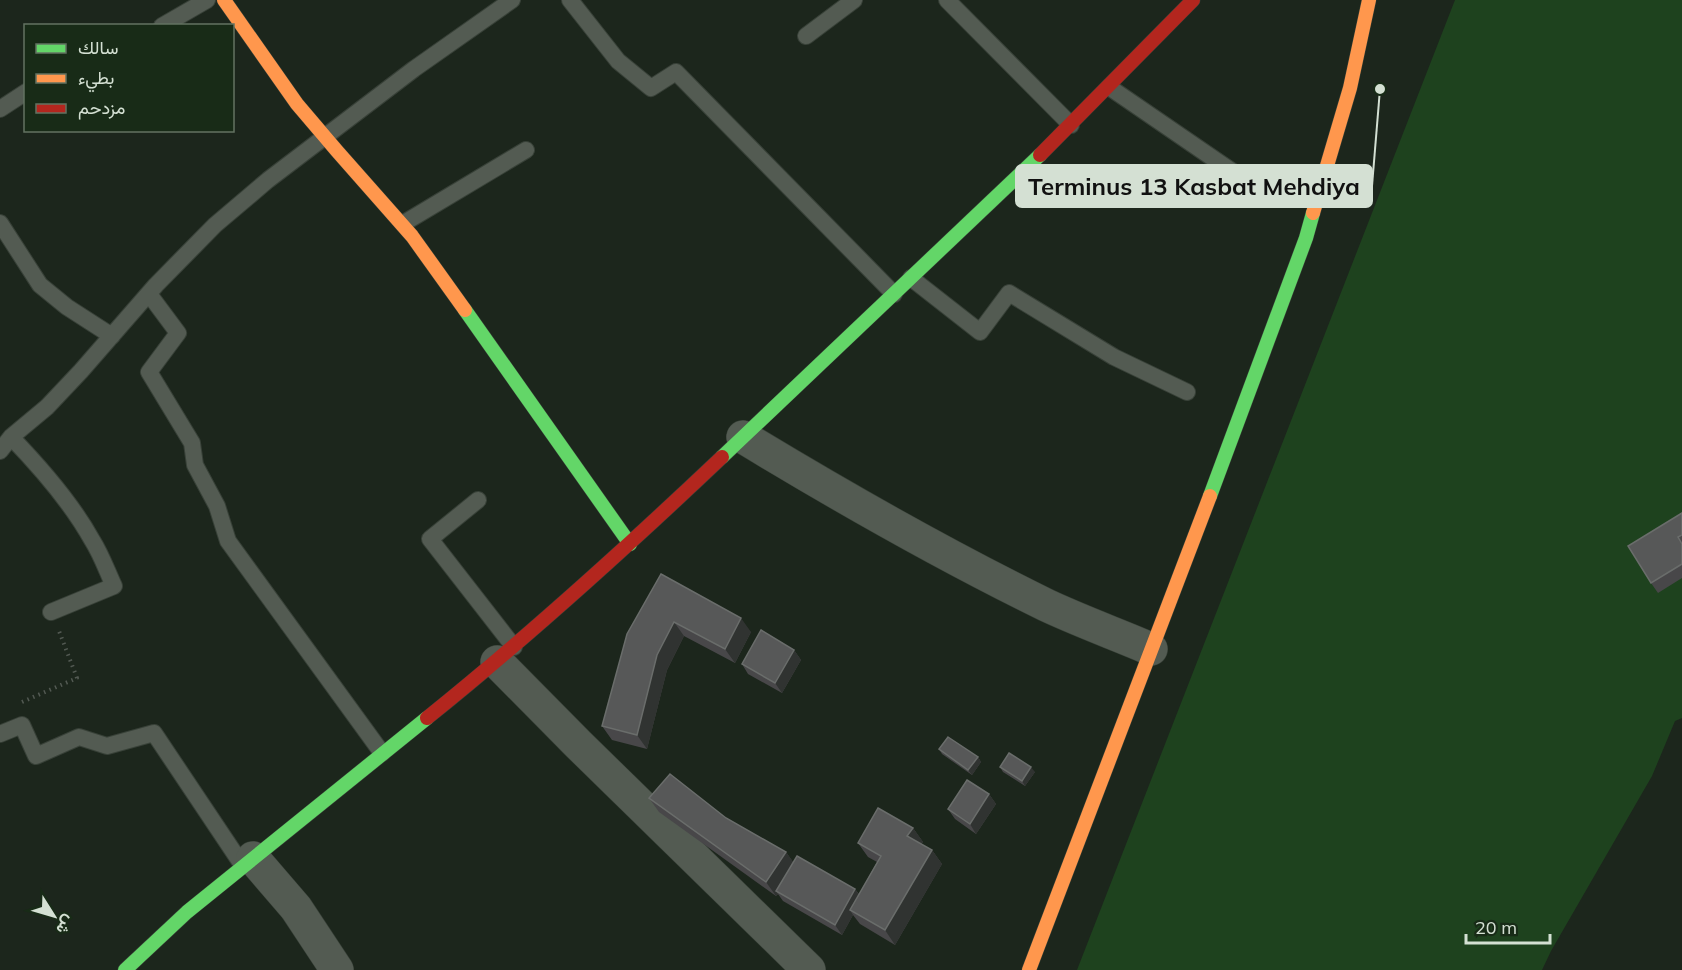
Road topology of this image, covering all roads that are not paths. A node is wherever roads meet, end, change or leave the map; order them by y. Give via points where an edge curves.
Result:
1 (207, 0) edge
2 (224, 0) edge
3 (512, 0) edge
4 (570, 0) edge
5 (854, 0) edge
6 (947, 0) edge
7 (1193, 0) edge
8 (1369, 0) edge
9 (165, 24) edge
10 (806, 36) dead end
11 (1109, 87) junction
12 (24, 93) edge
13 (0, 109) edge
14 (1071, 125) junction
15 (324, 138) junction
16 (526, 150) dead end
17 (1268, 196) dead end
18 (0, 222) edge
19 (404, 223) junction
20 (911, 278) junction
21 (149, 294) junction
22 (894, 294) junction
23 (112, 336) junction
24 (1187, 392) dead end
25 (11, 437) junction
26 (743, 437) junction
27 (0, 451) edge
28 (478, 500) dead end
29 (630, 544) junction
30 (51, 612) road end
31 (1151, 649) junction
32 (506, 654) junction
33 (0, 734) edge
34 (382, 753) junction
35 (248, 862) junction
36 (125, 970) edge
37 (337, 970) edge
38 (809, 970) edge
39 (1029, 970) edge

1 - 9 lane
2 - 15 street via 252,44
3 - 15 lane
4 - 22 lane via 618,61 651,88 676,72
5 - 10 lane
6 - 14 lane
7 - 11 street
8 - 31 street via 1350,88 1306,238
11 - 14 street
11 - 17 lane
12 - 13 lane
14 - 20 street
15 - 19 street
15 - 21 lane via 216,225
16 - 19 lane
18 - 23 lane via 40,285
19 - 29 street
20 - 22 street
20 - 24 lane via 980,332 1009,293 1114,357
21 - 23 lane
21 - 34 lane via 177,333 149,372 192,443 195,465 217,506 228,541
22 - 26 street
23 - 25 lane via 47,407
25 - 27 lane
25 - 30 lane via 38,465 93,540 114,586
26 - 29 street
26 - 31 street via 959,561 1048,606
28 - 32 lane via 430,539
29 - 32 street
31 - 39 street
32 - 34 street
32 - 38 street via 578,744
33 - 35 lane via 22,725 36,756 79,737 107,746 154,733
34 - 35 street
35 - 36 street
35 - 37 street via 296,908

